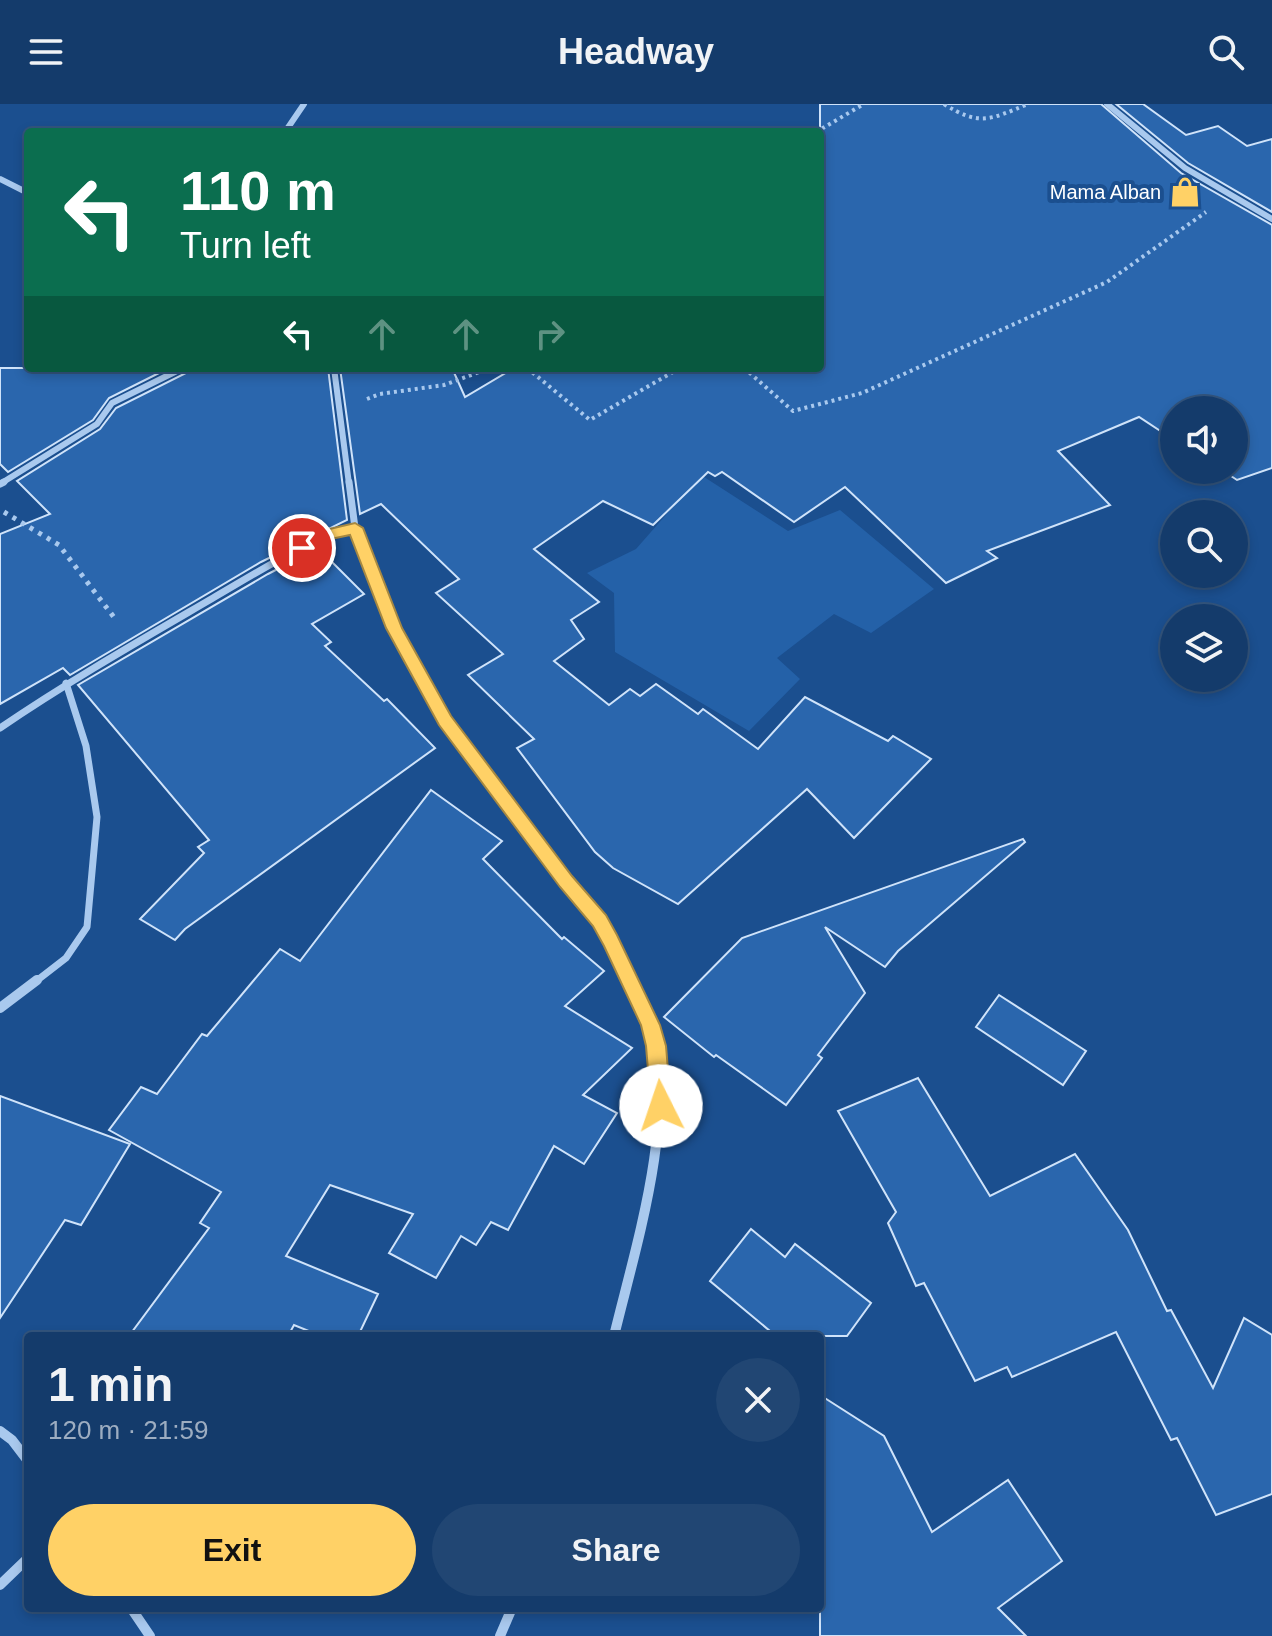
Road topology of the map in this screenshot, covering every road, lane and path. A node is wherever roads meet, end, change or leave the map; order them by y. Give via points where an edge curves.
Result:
1 (304, 104) edge
2 (864, 104) edge
3 (944, 104) edge
4 (1028, 104) edge
5 (1107, 104) edge
6 (288, 128) edge
7 (823, 128) edge
8 (0, 179) edge
9 (24, 191) edge
10 (1232, 199) junction
11 (1272, 219) edge
12 (175, 372) edge
13 (335, 372) edge
14 (479, 372) edge
15 (532, 372) edge
16 (673, 372) edge
17 (749, 372) edge
18 (340, 410) junction
19 (0, 484) edge
20 (0, 511) edge
21 (355, 528) junction
22 (134, 643) junction
23 (66, 683) junction
24 (0, 728) edge
25 (0, 1008) edge
26 (615, 1332) edge
27 (0, 1431) edge
28 (24, 1456) edge
29 (24, 1562) edge
30 (0, 1585) edge
31 (134, 1612) edge
32 (510, 1612) edge
33 (150, 1636) edge
34 (500, 1636) edge

1 - 6 street
2 - 7 path
3 - 4 path via 968,120 983,121
5 - 10 street
8 - 9 street
10 - 11 street
10 - 17 path via 1181,225 1137,265 1107,282 862,393 793,411
12 - 19 street via 112,403 97,424
13 - 18 street
14 - 18 path via 444,385 380,394
15 - 16 path via 590,420
18 - 21 street
20 - 22 path via 59,545
21 - 22 street via 327,535
21 - 26 street via 394,628 445,721 600,920 651,1025 661,1106 642,1221
22 - 23 street
23 - 24 street
23 - 25 street via 86,746 97,817 87,927 66,958
27 - 28 street
29 - 30 street
31 - 33 street
32 - 34 street

